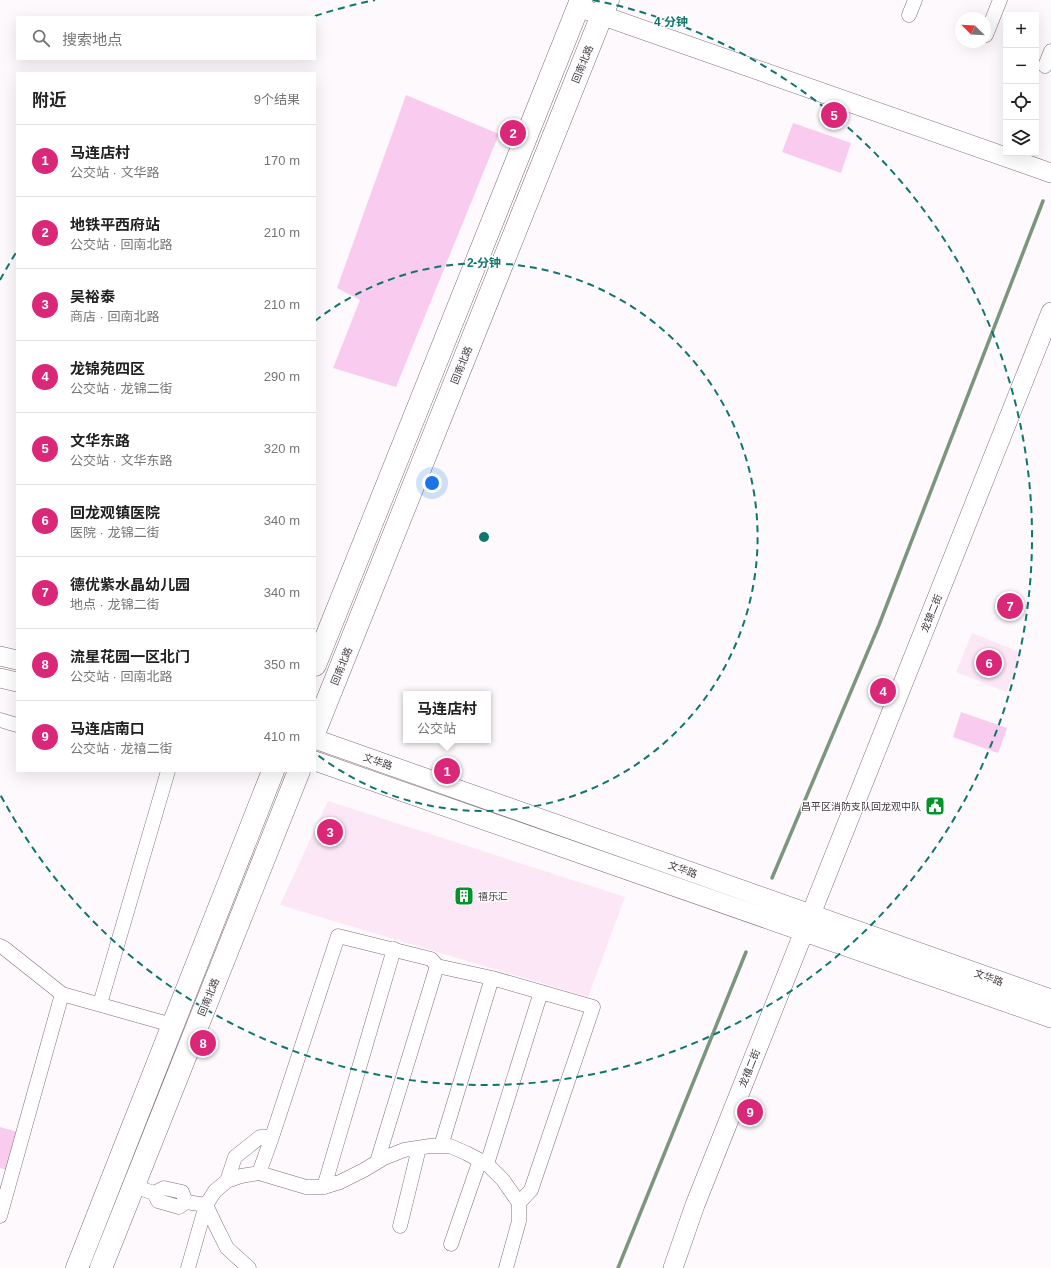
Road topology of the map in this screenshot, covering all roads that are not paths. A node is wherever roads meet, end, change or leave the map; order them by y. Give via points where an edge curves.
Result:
1 (915, 0) edge
2 (1000, 0) edge
3 (577, 2) edge
4 (604, 8) edge
5 (909, 15) dead end
6 (991, 22) edge
7 (1051, 50) edge
8 (1045, 66) dead end
9 (1051, 173) edge
10 (1051, 312) edge
11 (0, 656) edge
12 (16, 660) edge
13 (316, 662) edge
14 (0, 678) edge
15 (16, 682) edge
16 (0, 720) edge
17 (16, 725) edge
18 (316, 728) edge
19 (316, 739) edge
20 (316, 761) edge
21 (168, 772) edge
22 (273, 772) edge
23 (299, 772) edge
24 (811, 914) junction
25 (804, 932) junction
26 (0, 946) edge
27 (394, 949) junction
28 (437, 966) junction
29 (492, 978) junction
30 (541, 992) junction
31 (62, 994) junction
32 (1051, 999) edge
33 (100, 1004) junction
34 (1051, 1018) edge
35 (172, 1025) junction
36 (272, 1137) junction
37 (441, 1146) junction
38 (419, 1148) junction
39 (377, 1162) junction
40 (484, 1162) junction
41 (259, 1173) junction
42 (227, 1181) junction
43 (133, 1187) junction
44 (324, 1187) junction
45 (519, 1202) junction
46 (206, 1204) junction
47 (0, 1216) edge
48 (400, 1226) dead end
49 (451, 1244) dead end
50 (77, 1268) edge
51 (101, 1268) edge
52 (188, 1268) edge
53 (249, 1268) edge
54 (506, 1268) edge
55 (673, 1268) edge

1 - 5 street
2 - 6 street
3 - 4 street
3 - 13 main road
4 - 9 street
4 - 18 main road, 回南北路
7 - 8 street
10 - 24 street, 龙锦二街
11 - 12 street
14 - 15 street
16 - 17 street
19 - 24 street, 文华路
20 - 25 street, 文华路
21 - 33 street
22 - 35 main road
23 - 43 main road, 回南北路
24 - 25 street, 龙禧二街
24 - 32 street, 文华路
25 - 34 street, 文华路
25 - 55 street, 龙禧二街 via 695,1204
26 - 31 street
27 - 28 street via 431,959
27 - 36 street via 338,936
27 - 44 street
28 - 29 street
28 - 39 street
29 - 30 street
29 - 37 street
30 - 40 street
30 - 45 street via 593,1007 531,1190
31 - 33 street
31 - 47 street
33 - 35 street
35 - 50 main road
36 - 41 street
36 - 42 street via 260,1137 235,1157
37 - 38 street
37 - 40 street via 450,1146
38 - 39 street via 404,1150
38 - 48 street
39 - 44 street via 340,1182
40 - 45 street via 503,1180
40 - 49 street
41 - 42 street
41 - 44 street via 306,1187
42 - 46 street via 215,1191
43 - 46 street via 154,1193 164,1188 182,1192 186,1202
43 - 51 main road, 回南北路
45 - 54 street via 519,1221
46 - 52 street
46 - 53 street via 227,1248

